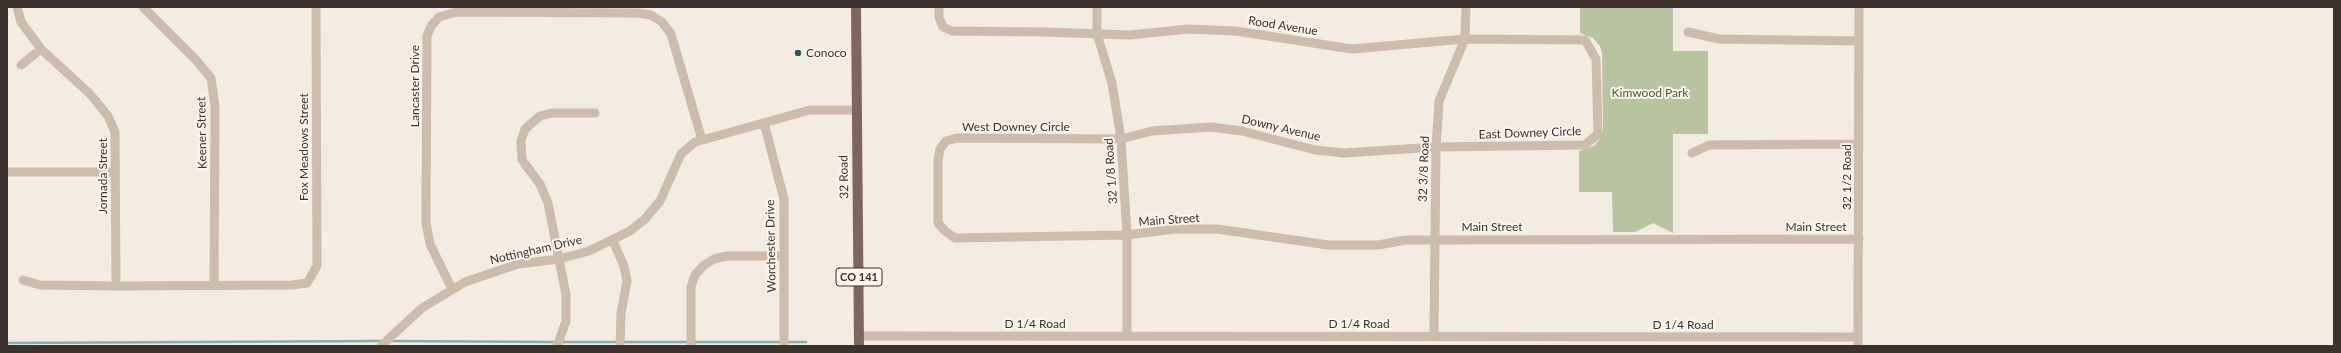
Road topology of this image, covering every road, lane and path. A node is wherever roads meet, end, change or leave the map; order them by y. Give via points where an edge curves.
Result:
1 (17, 7) edge
2 (143, 7) edge
3 (316, 7) edge
4 (856, 7) edge
5 (939, 7) edge
6 (1097, 7) edge
7 (1466, 7) edge
8 (1859, 7) edge
9 (1688, 32) dead end
10 (1097, 34) junction
11 (1464, 39) junction
12 (1585, 40) joint
13 (1859, 41) junction
14 (41, 49) junction
15 (21, 65) dead end
16 (856, 110) junction
17 (595, 113) dead end
18 (764, 123) junction
19 (1121, 139) junction
20 (702, 140) junction
21 (1859, 144) junction
22 (1436, 147) junction
23 (1692, 153) dead end
24 (7, 172) edge
25 (115, 172) junction
26 (1127, 235) junction
27 (955, 238) joint
28 (1859, 239) junction
29 (1434, 240) junction
30 (613, 241) junction
31 (784, 256) junction
32 (559, 258) junction
33 (23, 280) dead end
34 (214, 285) junction
35 (116, 286) junction
36 (452, 289) junction
37 (1127, 336) junction
38 (1351, 336) junction
39 (1434, 336) junction
40 (859, 341) edge
41 (1858, 342) edge
42 (381, 346) edge
43 (557, 346) edge
44 (620, 346) edge
45 (691, 346) edge
46 (784, 346) edge
47 (1351, 346) edge

1 - 14 street, Jornada Street via 21,22
2 - 34 street, Keener Street via 211,78 215,106
3 - 34 street, Fox Meadows Street via 317,266 307,283 292,286
4 - 16 main road, 32 Road / CO 141
5 - 10 street, Rood Avenue via 943,27 952,31
6 - 10 street, 32 1/8 Road
7 - 11 street, 32 3/8 Road
8 - 13 street, 32 1/2 Road
9 - 13 street via 1719,39
10 - 11 street, Rood Avenue via 1130,35 1188,29 1236,31 1352,49
10 - 19 street, 32 1/8 Road via 1112,83
11 - 12 street, Rood Avenue
11 - 22 street, 32 3/8 Road via 1439,101
12 - 22 street, East Downey Circle via 1596,59 1598,134 1585,145
13 - 21 street, 32 1/2 Road
14 - 15 street
14 - 25 street, Jornada Street via 90,94 108,116 115,132
16 - 18 street, Nottingham Drive via 810,110
16 - 40 main road, 32 Road / CO 141
17 - 32 street via 552,113 540,116 525,129 521,141 522,160 546,197
18 - 20 street, Nottingham Drive
18 - 31 street, Worchester Drive via 784,198
19 - 22 street, Downy Avenue via 1152,131 1211,127 1242,131 1315,150 1344,153
19 - 26 street, 32 1/8 Road
19 - 27 street, West Downey Circle via 957,138 946,141 940,149 938,160 938,223
20 - 30 street, Nottingham Drive via 690,145 682,154 666,190 653,210 634,228
20 - 36 street, Lancaster Drive via 671,34 662,22 651,15 456,12 439,17 427,36 426,222 430,244
21 - 23 street via 1709,145
21 - 28 street, 32 1/2 Road
22 - 29 street, 32 3/8 Road
24 - 25 street
25 - 35 street, Jornada Street
26 - 27 street, Main Street
26 - 29 street, Main Street via 1174,230 1217,230 1328,245 1378,245 1406,240
26 - 37 street, 32 1/8 Road
28 - 29 street, Main Street
28 - 41 street, 32 1/2 Road
29 - 39 street, 32 3/8 Road
30 - 32 street, Nottingham Drive via 589,251
30 - 44 street via 624,266 627,281 621,313
31 - 45 street via 727,256 714,259 703,266 695,275 691,287
31 - 46 street, Worchester Drive
32 - 36 street, Nottingham Drive via 518,264 491,272
32 - 43 street via 567,313
33 - 35 street via 40,285
34 - 35 street
36 - 42 street, Nottingham Drive via 412,316
37 - 38 street, D 1/4 Road
37 - 40 street, D 1/4 Road
38 - 39 street, D 1/4 Road
38 - 47 street
39 - 41 street, D 1/4 Road

